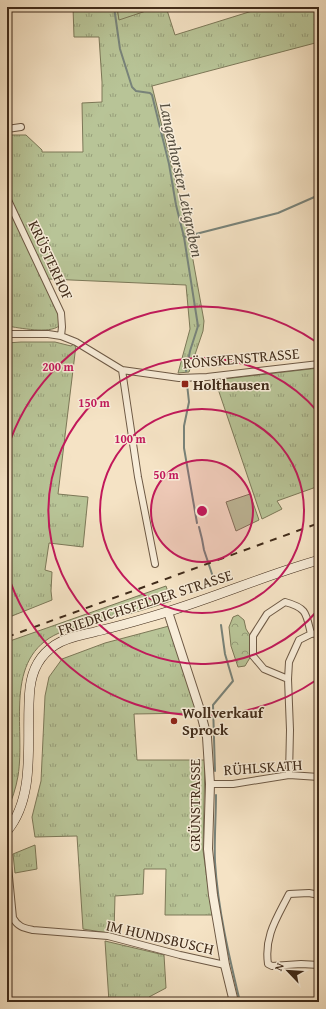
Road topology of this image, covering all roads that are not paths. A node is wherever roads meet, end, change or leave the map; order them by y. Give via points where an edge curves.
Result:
1 (21, 127) dead end
2 (7, 129) edge
3 (7, 198) edge
4 (7, 334) edge
5 (61, 336) junction
6 (319, 364) edge
7 (122, 370) junction
8 (319, 560) edge
9 (155, 564) dead end
10 (168, 612) junction
11 (319, 632) edge
12 (311, 634) junction
13 (288, 679) junction
14 (289, 775) junction
15 (319, 778) edge
16 (210, 784) junction
17 (7, 831) edge
18 (7, 856) edge
19 (319, 895) edge
20 (225, 965) junction
21 (319, 965) edge
22 (234, 1002) edge

1 - 2 street
3 - 5 street, KRÜSTERHOF via 61,313
4 - 5 street, RÖNSKENSTRASSE
5 - 7 street, RÖNSKENSTRASSE via 76,342
6 - 7 street, RÖNSKENSTRASSE via 188,378
7 - 9 street via 138,477
8 - 10 main road, FRIEDRICHSFELDER STRASSE
10 - 16 street, GRÜNSTRASSE via 207,737
10 - 17 main road, FRIEDRICHSFELDER STRASSE via 65,640 43,655 30,687 27,785 20,810
11 - 12 street
12 - 13 street via 299,640 288,662
12 - 13 street via 307,614 299,606 285,602 267,614 254,636 253,656 264,669
13 - 14 street
14 - 15 street, RÜHLSKATH
14 - 16 street, RÜHLSKATH via 233,784
16 - 20 street, GRÜNSTRASSE via 208,849
18 - 20 street, IM HUNDSBUSCH via 13,918 17,925 24,928 108,936
19 - 21 street via 289,894 270,932 267,954 268,964 272,966
20 - 22 street, GRÜNSTRASSE

